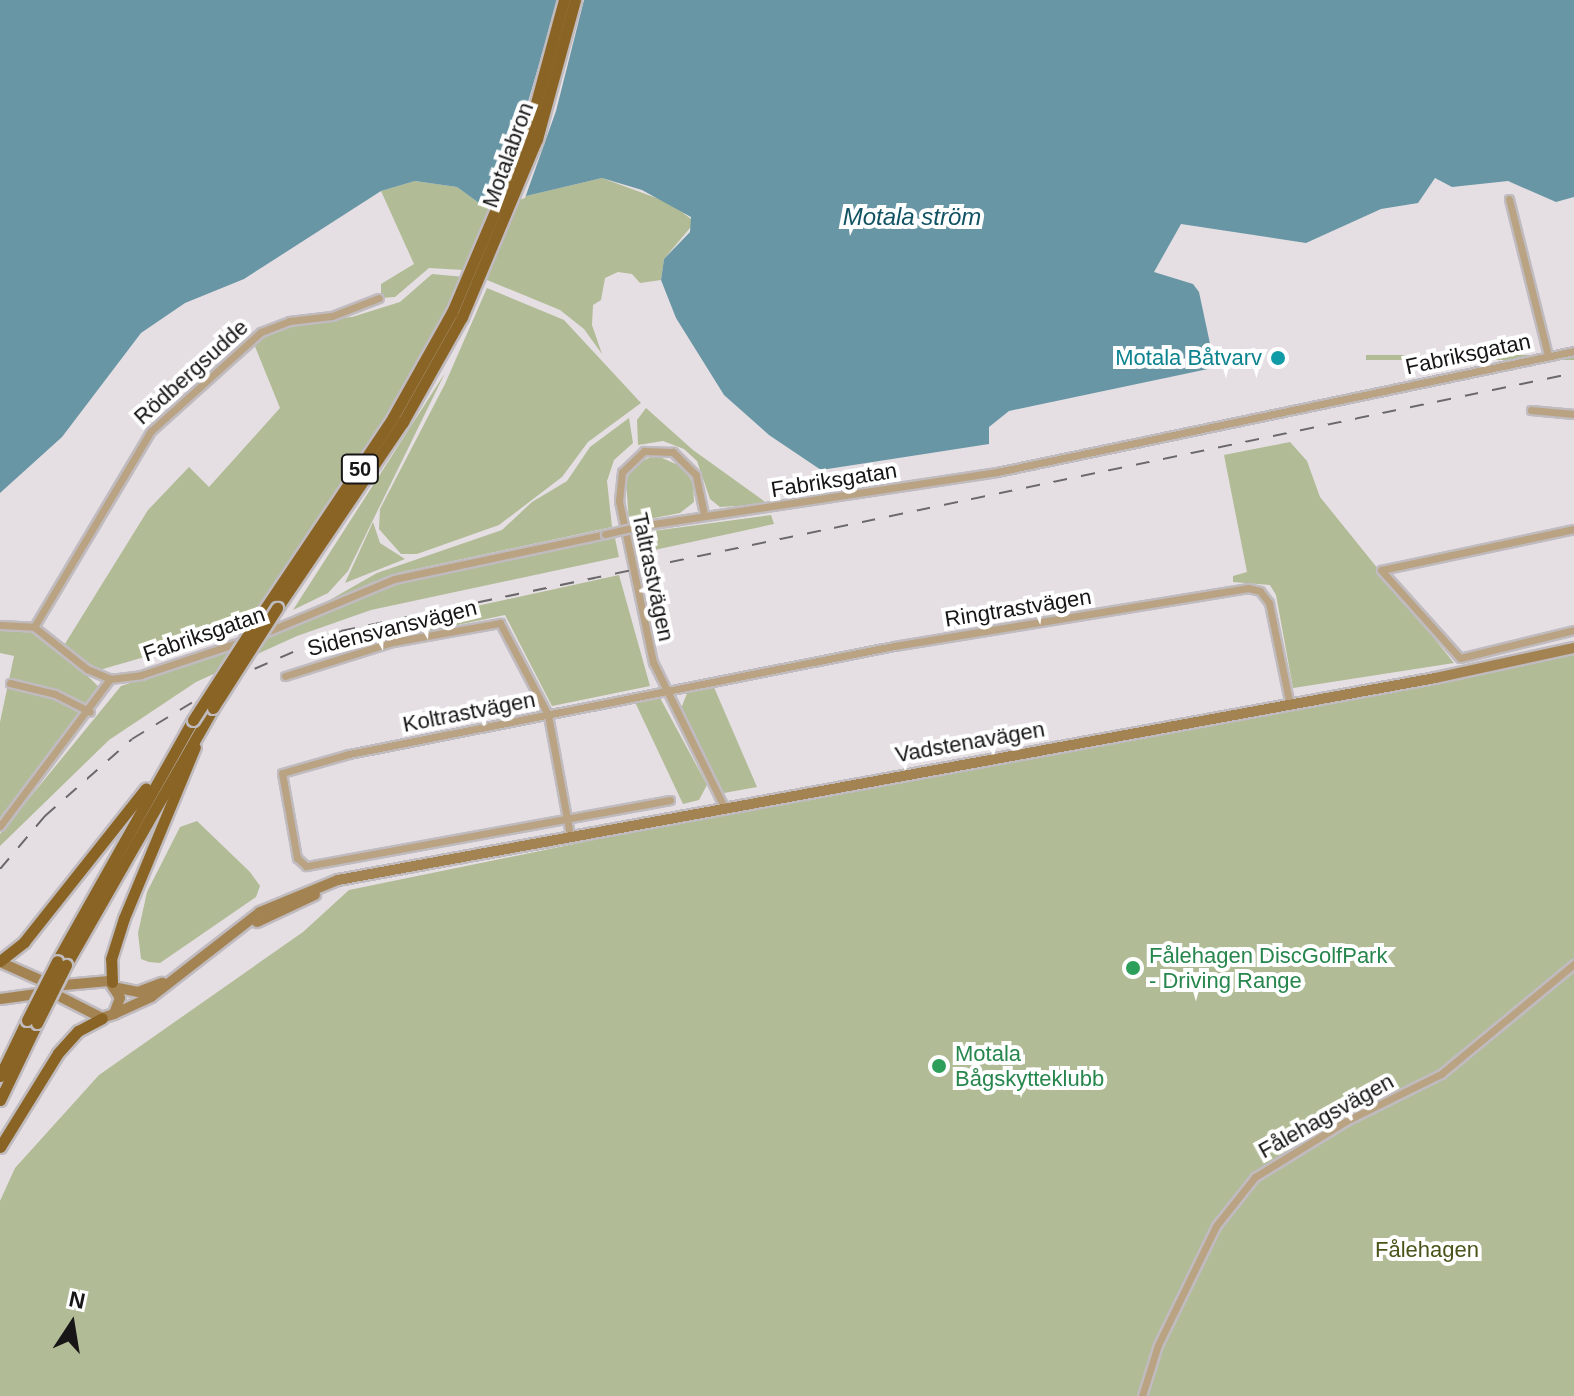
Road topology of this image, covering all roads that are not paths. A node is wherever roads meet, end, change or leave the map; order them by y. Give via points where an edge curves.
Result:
1 (564, 0) edge
2 (575, 0) edge
3 (1509, 199) dead end
4 (379, 298) dead end
5 (457, 315) junction
6 (1574, 351) edge
7 (1548, 356) junction
8 (1531, 410) dead end
9 (1574, 414) edge
10 (704, 514) junction
11 (1574, 529) edge
12 (0, 625) edge
13 (34, 627) junction
14 (1574, 630) edge
15 (1574, 648) edge
16 (285, 676) dead end
17 (110, 679) junction
18 (10, 683) dead end
19 (665, 691) junction
20 (1290, 705) junction
21 (213, 708) junction
22 (90, 712) junction
23 (548, 715) junction
24 (158, 777) junction
25 (670, 800) dead end
26 (724, 807) junction
27 (567, 819) junction
28 (0, 826) edge
29 (570, 835) junction
30 (0, 962) edge
31 (62, 963) junction
32 (1574, 964) edge
33 (171, 980) junction
34 (45, 984) junction
35 (115, 985) junction
36 (0, 999) edge
37 (108, 1016) junction
38 (32, 1021) junction
39 (0, 1076) edge
40 (0, 1100) edge
41 (0, 1147) edge
42 (1142, 1396) edge

1 - 5 highway, Motalabron / 50 via 516,164
2 - 5 highway, Motalabron / 50 via 537,139
3 - 7 street
4 - 13 street, Rödbergsudde via 332,316 289,321 261,332 151,431
5 - 21 highway, 50, bridge via 403,422
5 - 24 highway, 50, bridge
6 - 7 street, Fabriksgatan
7 - 10 street, Fabriksgatan via 997,472 776,508
8 - 9 street
10 - 17 street, Fabriksgatan, bridge via 408,575 220,650 141,675
10 - 19 street, Taltrastvägen via 696,475 673,452 644,451 622,472 619,501 649,647
11 - 14 street via 1381,570 1457,656 1468,658
12 - 13 street
13 - 17 street via 87,669
15 - 20 main road, Vadstenavägen
16 - 23 street, Sidensvansvägen via 345,654 495,622 507,628
17 - 22 street
18 - 22 street via 55,694
19 - 20 street, Ringtrastvägen via 894,646 1248,588 1260,591 1269,603
19 - 23 street, Koltrastvägen
19 - 26 street, Taltrastvägen
20 - 26 main road, Vadstenavägen
21 - 31 highway, 50
21 - 35 highway, 50 via 124,918 111,959
22 - 28 street
23 - 27 street, Sidensvansvägen
23 - 27 street, Koltrastvägen via 328,758 282,773 299,862 313,865
24 - 30 highway via 24,942
24 - 31 highway, 50
25 - 27 street
26 - 29 main road, Vadstenavägen
27 - 29 street, Sidensvansvägen
29 - 33 main road, Vadstenavägen via 373,873 286,899
30 - 34 main road, Vadstenavägen
31 - 34 highway, 50, bridge
31 - 38 highway, 50, bridge
32 - 42 street, Fålehagsvägen via 1441,1074 1346,1121 1255,1177 1210,1237 1158,1345
33 - 35 main road, Vadstenavägen via 138,992
33 - 37 main road, Vadstenavägen via 137,1005
34 - 35 main road, Vadstenavägen
34 - 38 highway, 50, bridge
35 - 37 main road
36 - 37 main road via 51,992
37 - 41 highway via 78,1031 58,1053
38 - 39 highway, 50
38 - 40 highway, 50

